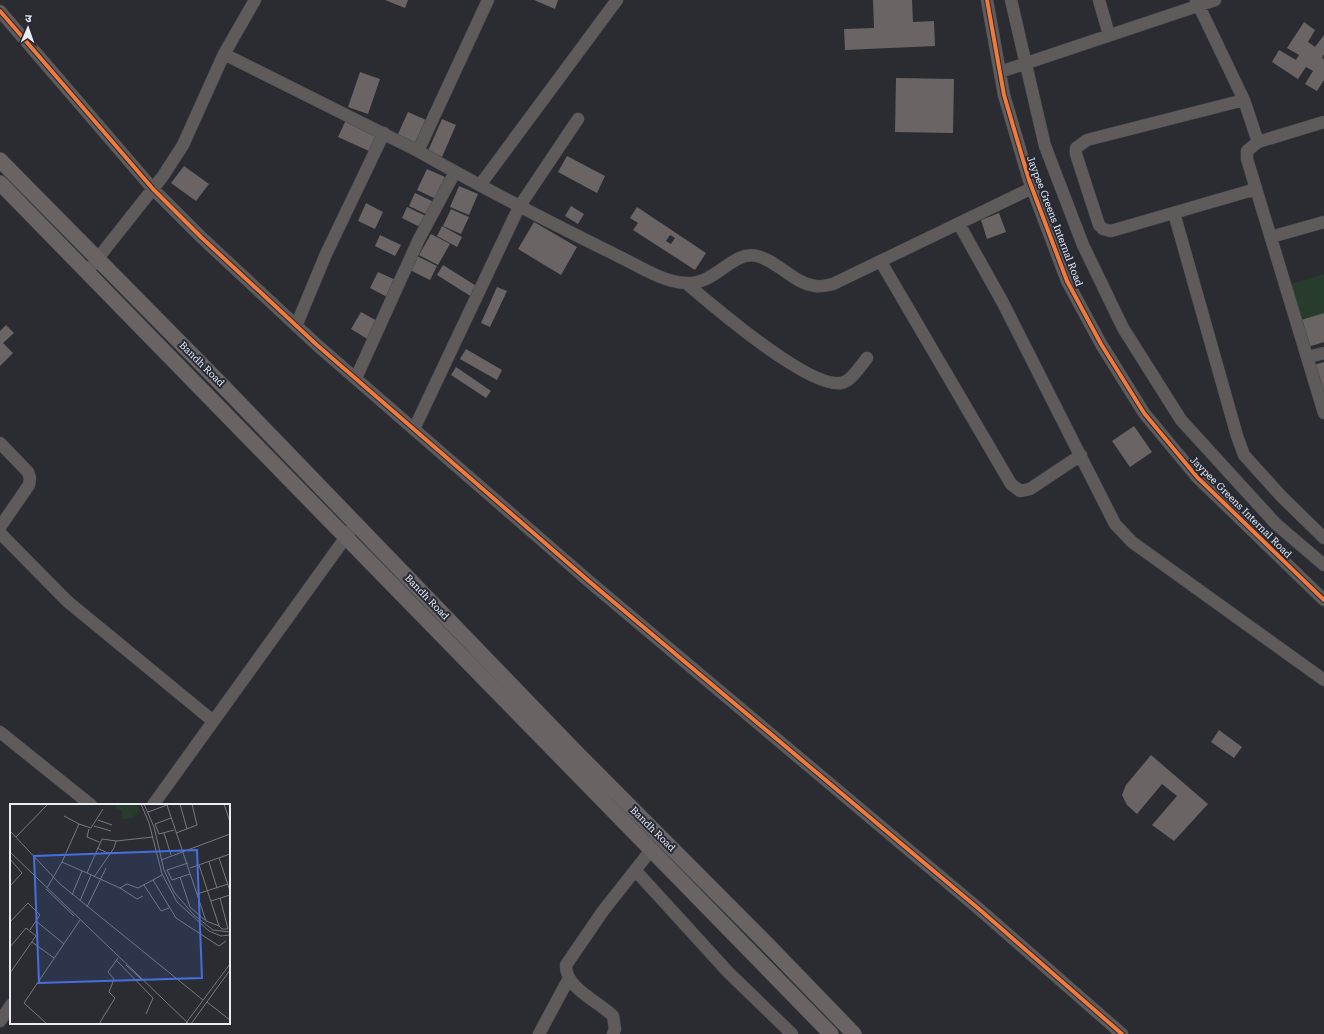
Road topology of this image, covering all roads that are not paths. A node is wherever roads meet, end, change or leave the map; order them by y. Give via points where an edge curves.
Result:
1 (255, 0) edge
2 (488, 0) edge
3 (987, 0) edge
4 (1011, 0) edge
5 (1099, 0) edge
6 (1214, 0) edge
7 (613, 1) edge
8 (1197, 3) edge
9 (0, 11) edge
10 (1109, 35) junction
11 (224, 54) junction
12 (1026, 65) junction
13 (1000, 72) junction
14 (1244, 100) junction
15 (578, 119) dead end
16 (1324, 122) edge
17 (384, 133) junction
18 (1258, 142) junction
19 (418, 151) junction
20 (0, 160) edge
21 (455, 172) junction
22 (0, 183) edge
23 (480, 185) junction
24 (1032, 188) junction
25 (153, 189) junction
26 (1256, 189) junction
27 (519, 207) junction
28 (1174, 213) junction
29 (1324, 222) edge
30 (958, 224) junction
31 (1270, 237) junction
32 (98, 259) junction
33 (881, 262) junction
34 (87, 272) junction
35 (686, 283) junction
36 (296, 326) junction
37 (1324, 353) edge
38 (1308, 357) junction
39 (867, 358) dead end
40 (356, 378) junction
41 (1324, 413) edge
42 (414, 429) junction
43 (0, 443) edge
44 (1080, 456) junction
45 (356, 523) junction
46 (0, 527) edge
47 (0, 533) edge
48 (345, 536) junction
49 (1324, 538) edge
50 (1324, 565) edge
51 (1324, 600) edge
52 (1324, 680) edge
53 (213, 721) junction
54 (0, 732) edge
55 (90, 804) edge
56 (154, 804) edge
57 (651, 850) junction
58 (635, 870) junction
59 (569, 978) junction
60 (10, 1006) edge
61 (0, 1021) edge
62 (539, 1034) edge
63 (613, 1034) edge
64 (792, 1034) edge
65 (830, 1034) edge
66 (854, 1034) edge
67 (1122, 1034) edge

1 - 11 street
2 - 19 street
3 - 13 street, Jaypee Greens Internal Road
4 - 12 street, Jaypee Greens Internal Road
5 - 10 street
6 - 8 street
7 - 23 street
8 - 10 street
8 - 14 street
9 - 25 street
10 - 12 street
11 - 17 street
11 - 25 street via 183,145
12 - 13 street
12 - 50 street, Jaypee Greens Internal Road via 1045,146 1083,244 1123,328 1181,420 1276,524
13 - 24 street, Jaypee Greens Internal Road via 1004,95
14 - 18 street
14 - 28 street via 1087,140 1076,148 1099,225 1103,229 1120,230
15 - 27 street
16 - 18 street
17 - 19 street
17 - 36 street via 326,254
18 - 26 street via 1247,151
19 - 21 street
20 - 32 main road, Bandh Road
21 - 23 street
21 - 40 street via 419,239
22 - 34 main road, Bandh Road
23 - 27 street
24 - 30 street
24 - 51 street, Jaypee Greens Internal Road via 1067,281 1101,344 1144,414 1197,477
25 - 32 street
25 - 36 street via 201,238
26 - 28 street
26 - 31 street
27 - 35 street via 665,278
27 - 42 street
28 - 49 street via 1244,455
29 - 31 street
30 - 33 street
30 - 44 street via 1003,303
31 - 38 street
32 - 34 street
32 - 45 main road, Bandh Road
33 - 35 street via 833,284 816,286 802,282 757,256 744,255 701,282
33 - 44 street via 1011,484 1020,491 1030,489
34 - 48 main road, Bandh Road
35 - 39 street via 776,355 824,381 841,384
36 - 40 street
37 - 38 street
38 - 41 street
40 - 42 street
42 - 67 street via 591,583 979,909
43 - 46 street via 28,472 30,478 26,490
44 - 52 street via 1115,524 1132,542
45 - 48 street
45 - 66 main road, Bandh Road via 574,750
47 - 53 street via 67,601
48 - 53 street
48 - 57 main road, Bandh Road
53 - 56 street
54 - 55 street
57 - 58 street
57 - 65 main road, Bandh Road
58 - 59 street via 569,958 566,971
58 - 64 street via 728,972
59 - 62 street
59 - 63 street via 612,1016 615,1025
60 - 61 street

